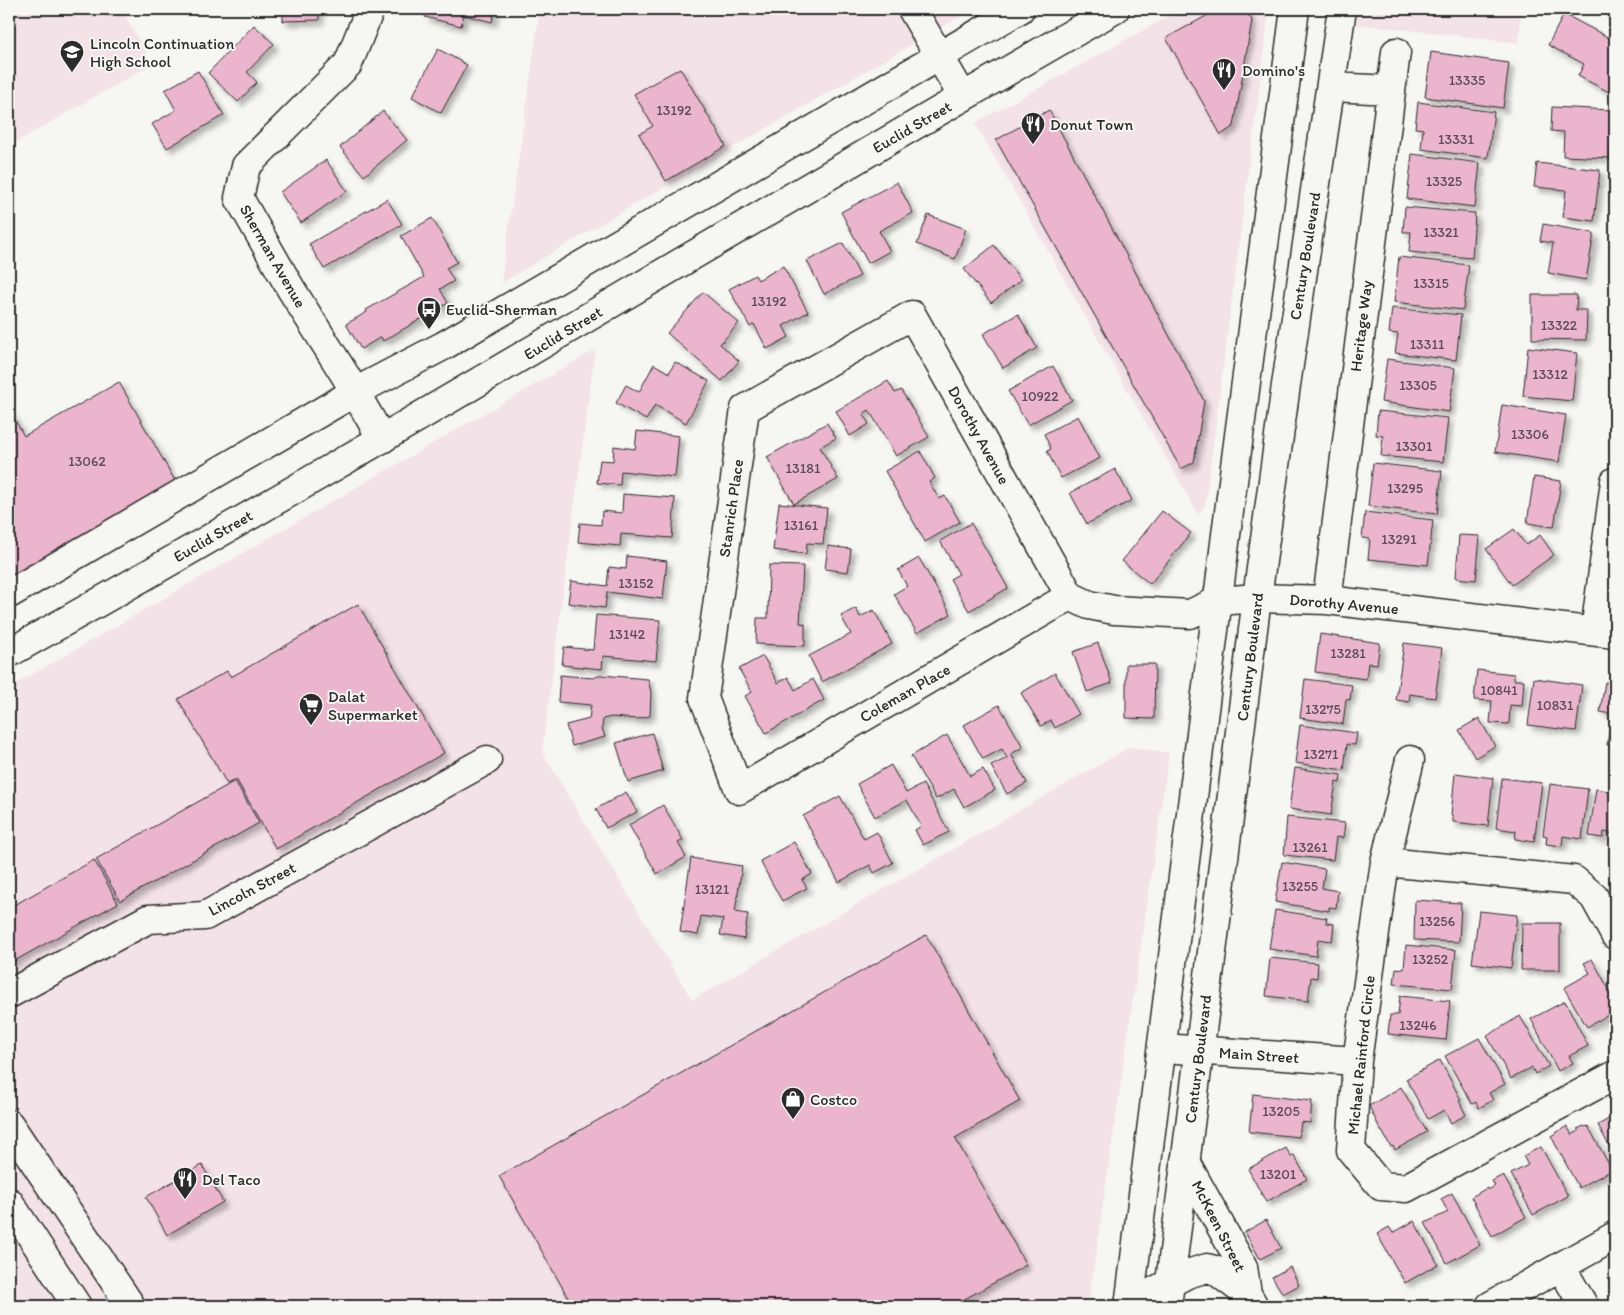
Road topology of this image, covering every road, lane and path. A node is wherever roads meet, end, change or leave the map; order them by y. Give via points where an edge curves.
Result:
1 (370, 9) edge
2 (912, 9) edge
3 (1020, 9) edge
4 (1115, 9) edge
5 (1294, 9) edge
6 (1342, 9) edge
7 (1396, 52) dead end
8 (939, 56) junction
9 (1331, 86) junction
10 (1391, 90) junction
11 (963, 97) junction
12 (912, 315) joint
13 (1248, 368) junction
14 (1286, 385) junction
15 (355, 392) junction
16 (382, 439) junction
17 (1615, 482) edge
18 (9, 594) edge
19 (1070, 596) junction
20 (1257, 598) junction
21 (1327, 600) junction
22 (1218, 601) junction
23 (1605, 633) edge
24 (9, 653) edge
25 (487, 760) dead end
26 (1410, 760) dead end
27 (739, 790) joint
28 (1385, 862) junction
29 (1615, 936) edge
30 (9, 994) edge
31 (1162, 1048) junction
32 (1199, 1050) junction
33 (1357, 1061) junction
34 (1615, 1074) edge
35 (9, 1124) edge
36 (1185, 1161) junction
37 (9, 1202) edge
38 (1615, 1236) edge
39 (1562, 1267) junction
40 (1169, 1295) edge
41 (1251, 1300) edge
42 (1129, 1304) edge
43 (77, 1306) edge
44 (131, 1306) edge
45 (1490, 1306) edge
46 (1584, 1306) edge

1 - 15 main road, Sherman Avenue via 348,64 246,166 239,198
2 - 8 main road
3 - 8 main road
4 - 11 main road, Euclid Street
5 - 13 main road
6 - 9 main road, Century Boulevard
7 - 10 main road, Heritage Way
8 - 11 main road
8 - 15 main road via 443,346
9 - 10 main road
9 - 14 main road, Century Boulevard
10 - 21 main road, Heritage Way
11 - 16 main road, Euclid Street
12 - 19 main road, Dorothy Avenue
12 - 27 main road, Stanrich Place via 745,409 704,698
13 - 14 main road
13 - 22 main road
14 - 20 main road, Century Boulevard
15 - 16 main road, Sherman Avenue
15 - 18 main road
16 - 24 main road, Euclid Street
17 - 23 main road
19 - 22 main road, Dorothy Avenue via 1089,605 1114,610 1190,614
19 - 27 main road, Coleman Place
20 - 21 main road, Dorothy Avenue
20 - 22 main road, Dorothy Avenue
20 - 32 main road, Century Boulevard
21 - 23 main road, Dorothy Avenue
22 - 31 main road
25 - 30 main road, Lincoln Street via 205,916 148,919
26 - 28 main road, Michael Rainford Circle
28 - 29 main road via 1574,880 1594,897
28 - 33 main road, Michael Rainford Circle
31 - 32 main road, Main Street
31 - 42 main road
32 - 33 main road, Main Street
32 - 36 main road, Century Boulevard
33 - 34 main road, Michael Rainford Circle via 1351,1150 1381,1186 1406,1188
35 - 44 main road
36 - 40 main road, Century Boulevard
36 - 41 main road, McKeen Street via 1243,1267
37 - 43 main road
38 - 39 main road
39 - 45 main road
39 - 46 main road
40 - 41 main road, McKeen Street via 1187,1274 1207,1268 1215,1270
40 - 42 main road, McKeen Street

